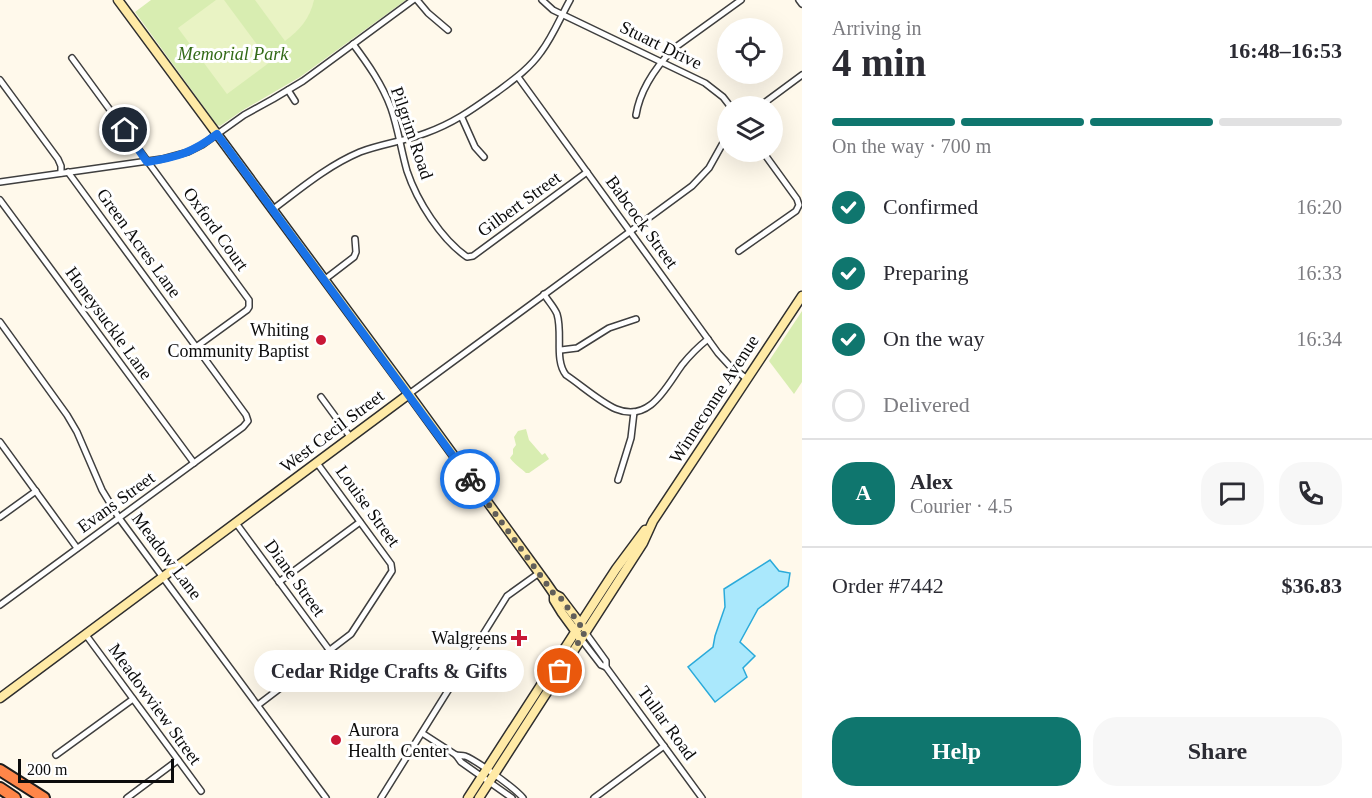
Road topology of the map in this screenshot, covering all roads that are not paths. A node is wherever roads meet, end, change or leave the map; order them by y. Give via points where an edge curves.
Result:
1 (118, 0) edge
2 (415, 0) edge
3 (542, 0) edge
4 (570, 0) edge
5 (741, 0) edge
6 (799, 0) edge
7 (802, 4) edge
8 (562, 14) junction
9 (448, 30) dead end
10 (353, 44) junction
11 (72, 58) dead end
12 (662, 61) junction
13 (802, 75) edge
14 (518, 77) junction
15 (0, 80) edge
16 (288, 90) junction
17 (722, 96) edge
18 (774, 96) edge
19 (295, 101) dead end
20 (636, 115) dead end
21 (462, 118) junction
22 (217, 134) junction
23 (399, 141) junction
24 (717, 154) edge
25 (484, 157) dead end
26 (147, 162) junction
27 (770, 162) edge
28 (64, 172) junction
29 (587, 172) junction
30 (0, 182) edge
31 (0, 200) edge
32 (272, 210) junction
33 (630, 232) junction
34 (355, 239) dead end
35 (739, 251) dead end
36 (467, 257) joint
37 (324, 280) junction
38 (544, 294) junction
39 (802, 296) edge
40 (636, 319) dead end
41 (0, 322) edge
42 (708, 339) junction
43 (196, 347) junction
44 (561, 350) junction
45 (747, 379) junction
46 (409, 394) junction
47 (321, 397) dead end
48 (634, 412) junction
49 (248, 421) joint
50 (351, 438) junction
51 (0, 442) edge
52 (194, 463) junction
53 (317, 463) junction
54 (618, 480) dead end
55 (36, 491) junction
56 (0, 518) edge
57 (119, 518) junction
58 (360, 522) junction
59 (236, 523) junction
60 (77, 549) junction
61 (538, 573) junction
62 (164, 577) junction
63 (279, 582) junction
64 (0, 605) edge
65 (580, 632) junction
66 (86, 635) junction
67 (330, 651) junction
68 (0, 698) edge
69 (133, 699) junction
70 (258, 705) junction
71 (422, 733) junction
72 (664, 746) junction
73 (56, 755) dead end
74 (178, 760) junction
75 (0, 770) edge
76 (488, 776) junction
77 (23, 785) junction
78 (0, 788) edge
79 (201, 791) dead end
80 (15, 798) edge
81 (44, 798) edge
82 (54, 798) edge
83 (127, 798) edge
84 (326, 798) edge
85 (381, 798) edge
86 (468, 798) edge
87 (479, 798) edge
88 (512, 798) edge
89 (523, 798) edge
90 (594, 798) edge
91 (702, 798) edge

1 - 22 main road, Tullar Road
2 - 9 street
2 - 10 street
3 - 8 street, Stuart Drive
4 - 8 street
5 - 12 street
6 - 7 street
8 - 12 street, Stuart Drive
8 - 14 street via 543,51
10 - 16 street
10 - 23 street, Pilgrim Road via 376,76 391,108
11 - 26 street, Oxford Court
12 - 17 street, Stuart Drive
12 - 20 street via 640,98
13 - 18 street
14 - 21 street
14 - 29 street, Babcock Street
15 - 28 street, Green Acres Lane
16 - 19 street
16 - 22 street
21 - 23 street
21 - 25 street
22 - 26 street via 188,152
22 - 32 main road, Tullar Road
23 - 32 street via 333,166
23 - 36 street, Pilgrim Road via 423,206 442,233
24 - 33 street, West Cecil Street via 699,180
26 - 28 street
26 - 43 street, Oxford Court via 250,302 247,310
27 - 35 street via 799,205
28 - 30 street
28 - 43 street, Green Acres Lane
29 - 33 street, Babcock Street
29 - 36 street, Gilbert Street
31 - 52 street, Honeysuckle Lane
32 - 37 main road, Tullar Road
33 - 38 street, West Cecil Street
33 - 42 street, Babcock Street
34 - 37 street via 354,257
37 - 46 main road, Tullar Road
38 - 44 street via 557,314
38 - 46 street, West Cecil Street
39 - 45 main road, Winneconne Avenue
40 - 44 street via 609,328 577,348
41 - 57 street, Meadow Lane via 67,415
42 - 45 street, Babcock Street via 724,360
42 - 48 street via 689,357 662,396
43 - 49 street, Green Acres Lane
44 - 48 street via 561,366 566,375 614,408
45 - 65 main road, Winneconne Avenue via 653,521 616,569
46 - 50 main road, West Cecil Street
46 - 61 main road, Tullar Road
47 - 50 street
48 - 54 street via 632,438
49 - 52 street, Evans Street
50 - 53 main road, West Cecil Street
51 - 55 street
52 - 57 street, Evans Street
53 - 58 street, Louise Street
53 - 59 main road, West Cecil Street
55 - 56 street
55 - 60 street
57 - 60 street, Evans Street
57 - 62 street, Meadow Lane
58 - 63 street
58 - 67 street, Louise Street via 392,569 354,631
59 - 62 main road, West Cecil Street
59 - 63 street, Diane Street
60 - 64 street, Evans Street
61 - 65 main road, Tullar Road via 560,597
61 - 71 street via 507,596
62 - 66 main road, West Cecil Street
62 - 70 street, Meadow Lane
63 - 67 street, Diane Street
65 - 72 street, Tullar Road via 606,661 606,667
65 - 76 main road, Winneconne Avenue
66 - 68 main road, West Cecil Street
66 - 69 street, Meadowview Street
67 - 70 street
69 - 73 street
69 - 74 street, Meadowview Street
70 - 84 street, Meadow Lane
71 - 76 street via 456,755 465,756
71 - 85 street
72 - 90 street
72 - 91 street, Tullar Road
74 - 79 street, Meadowview Street
74 - 83 street
75 - 77 highway
76 - 86 main road, Winneconne Avenue
76 - 87 main road, Winneconne Avenue
76 - 88 street
76 - 89 street
77 - 81 highway
77 - 82 highway via 32,785
78 - 80 highway

